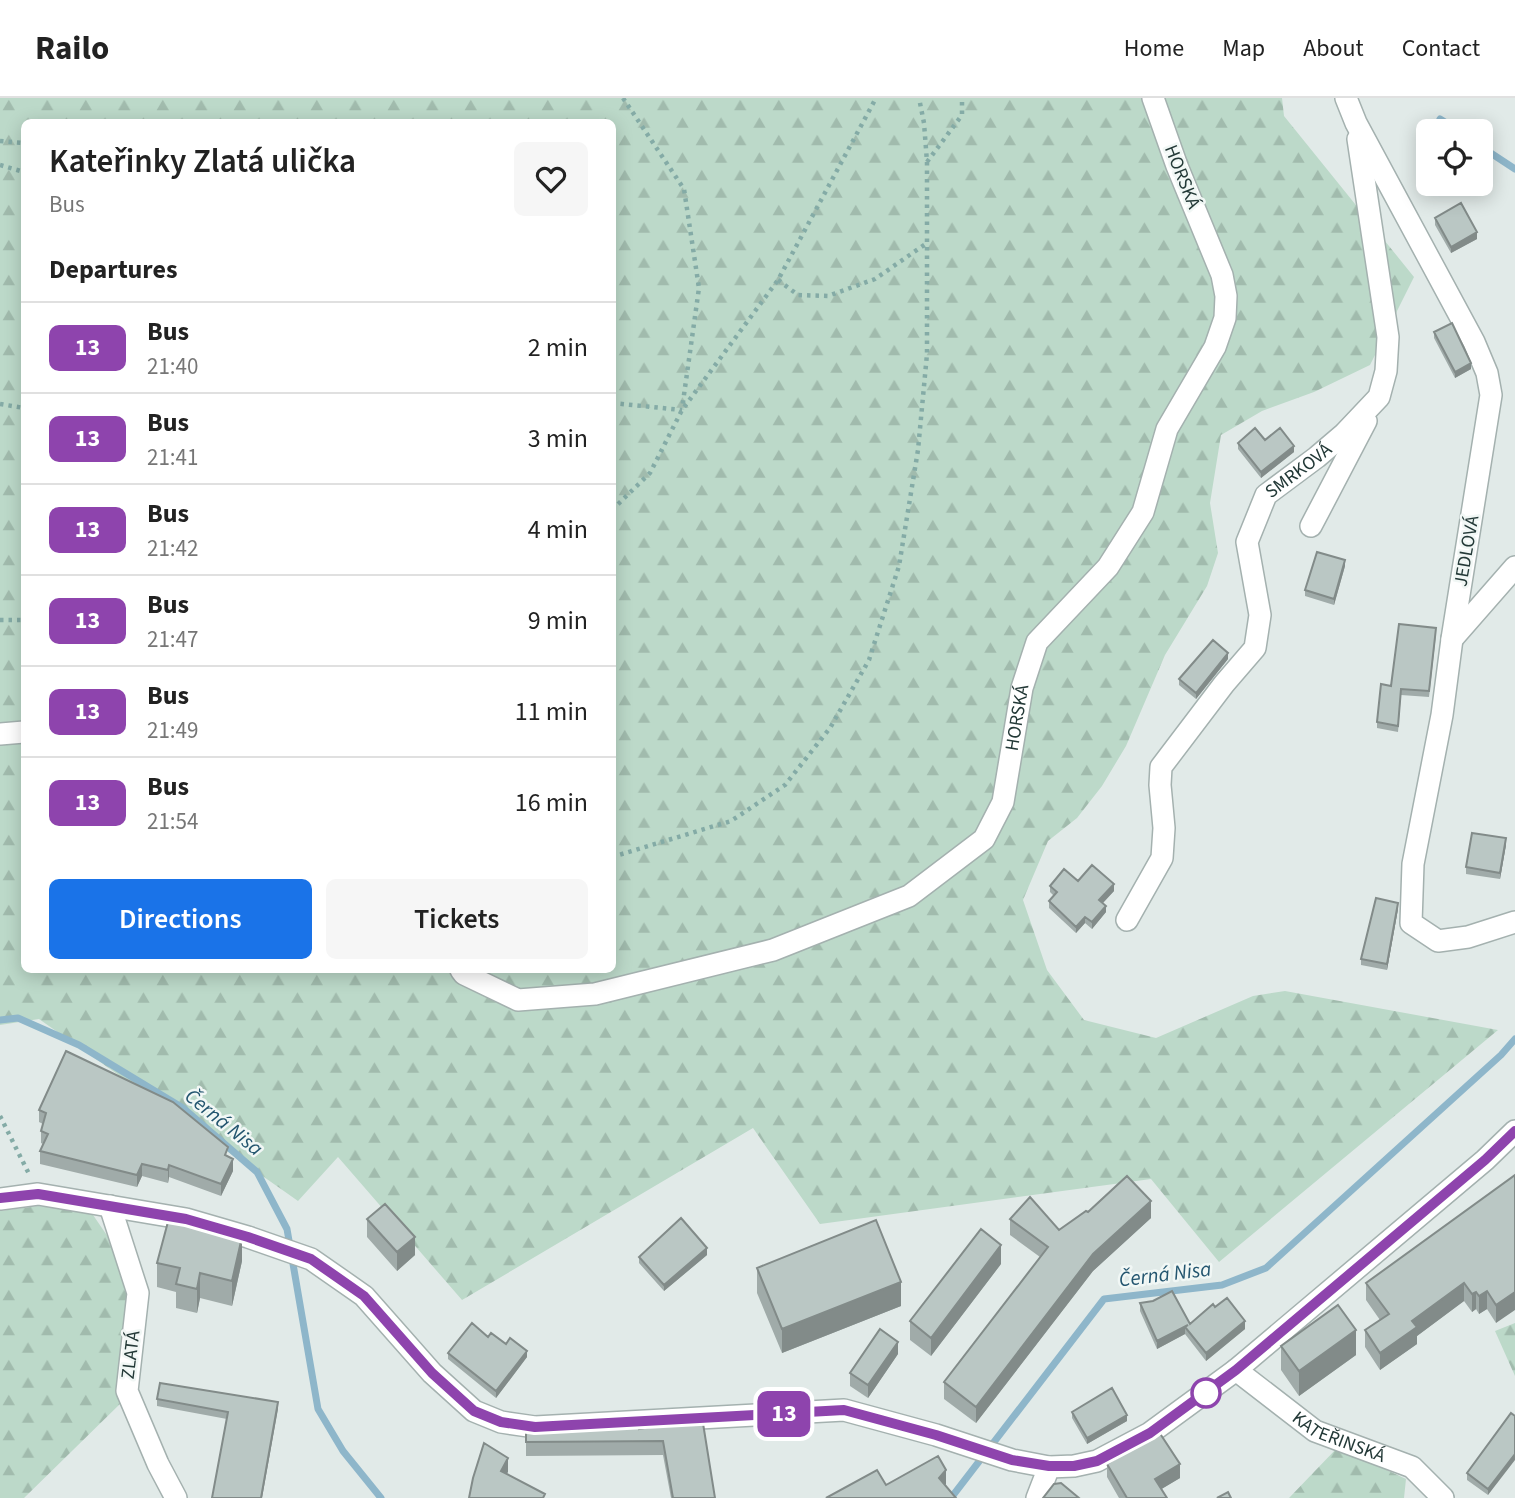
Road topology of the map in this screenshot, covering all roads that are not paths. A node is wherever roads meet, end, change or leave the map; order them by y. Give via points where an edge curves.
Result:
1 (1153, 98) edge
2 (1346, 98) edge
3 (1356, 123) junction
4 (1379, 397) junction
5 (1311, 526) dead end
6 (1515, 567) edge
7 (1452, 639) junction
8 (21, 732) edge
9 (0, 734) edge
10 (1127, 920) dead end
11 (1515, 922) edge
12 (463, 973) edge
13 (1515, 1131) edge
14 (0, 1199) edge
15 (110, 1206) junction
16 (1236, 1370) junction
17 (1049, 1466) junction
18 (176, 1498) edge
19 (1037, 1498) edge
20 (1443, 1498) edge

1 - 12 street, HORSKÁ via 1222,275 1225,318 1215,347 1167,429 1143,512 1108,568 1037,642 1022,688 1003,802 984,839 909,896 760,953 595,994 519,1000
2 - 3 street, JEDLOVÁ
3 - 4 street via 1388,337
3 - 7 street, JEDLOVÁ via 1487,373 1491,395 1488,424
4 - 5 street
4 - 10 street, SMRKOVÁ via 1344,435 1266,495 1247,542 1260,615 1255,648 1161,767 1162,858
6 - 7 street
7 - 11 street, JEDLOVÁ via 1413,864 1411,923 1438,941
8 - 9 street
13 - 16 street
14 - 15 street via 38,1194
15 - 17 street via 186,1219 311,1259 364,1296 432,1373 474,1411 501,1422 535,1427 844,1410 1012,1460
15 - 18 street, ZLATÁ via 138,1293 127,1391
16 - 17 street via 1150,1433 1097,1461
16 - 20 street, KATEŘINSKÁ via 1315,1431 1412,1467
17 - 19 street

